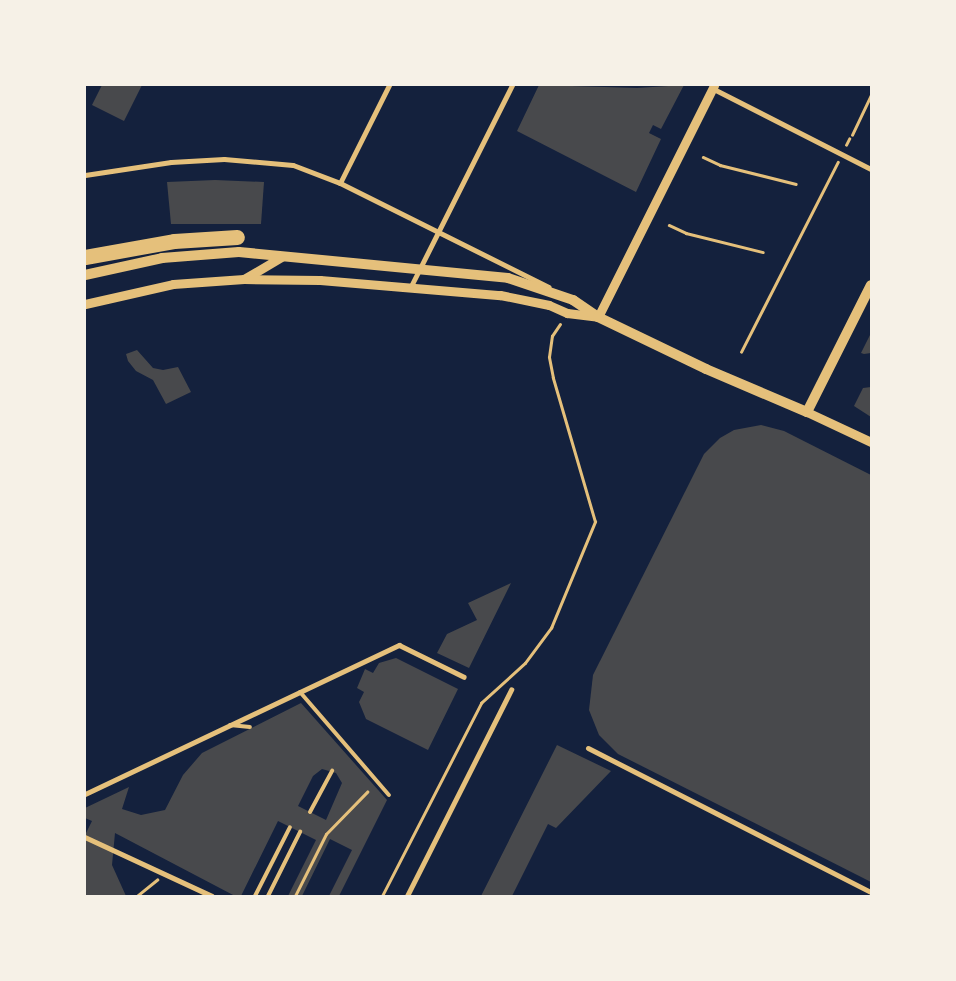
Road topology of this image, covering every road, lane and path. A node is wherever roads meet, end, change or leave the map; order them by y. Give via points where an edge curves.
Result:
1 (389, 85) edge
2 (512, 85) edge
3 (713, 86) edge
4 (871, 96) edge
5 (852, 134) dead end
6 (849, 140) dead end
7 (842, 154) junction
8 (702, 157) dead end
9 (871, 169) edge
10 (85, 175) edge
11 (340, 183) junction
12 (796, 184) dead end
13 (669, 225) dead end
14 (438, 232) junction
15 (237, 238) dead end
16 (763, 252) dead end
17 (283, 256) junction
18 (85, 257) edge
19 (420, 269) junction
20 (85, 275) edge
21 (244, 279) junction
22 (871, 285) edge
23 (412, 286) junction
24 (563, 295) junction
25 (85, 304) edge
26 (598, 316) junction
27 (560, 324) dead end
28 (741, 352) dead end
29 (807, 412) junction
30 (871, 442) edge
31 (464, 677) dead end
32 (511, 690) dead end
33 (300, 692) junction
34 (230, 725) junction
35 (250, 727) dead end
36 (346, 745) junction
37 (588, 748) dead end
38 (343, 751) dead end
39 (332, 771) dead end
40 (367, 792) dead end
41 (85, 794) edge
42 (389, 795) dead end
43 (310, 812) dead end
44 (290, 827) dead end
45 (300, 832) dead end
46 (85, 837) edge
47 (871, 892) edge
48 (212, 896) edge
49 (255, 896) edge
50 (268, 896) edge
51 (295, 896) edge
52 (382, 896) edge
53 (407, 896) edge

1 - 11 street
2 - 14 street
3 - 7 street
3 - 26 street
4 - 5 path
6 - 7 path
7 - 9 street
7 - 28 path
8 - 12 path via 720,165
10 - 11 street via 224,158 293,165
11 - 14 street
13 - 16 path via 686,233
14 - 19 street
14 - 24 street
15 - 18 highway via 166,242
17 - 19 main road
17 - 20 main road via 204,252
17 - 21 street
19 - 23 street
19 - 24 main road via 508,278
21 - 23 street
21 - 25 street via 173,284
22 - 29 main road
23 - 26 street via 517,298 567,313
24 - 26 main road
26 - 29 main road
27 - 52 path via 552,336 552,378 596,522 551,628 525,663 481,703
29 - 30 street
31 - 33 street via 399,645
32 - 53 street
33 - 34 street
33 - 36 lane
34 - 35 lane
34 - 41 street
36 - 38 lane
36 - 42 lane
37 - 47 street
39 - 43 lane
40 - 51 path via 326,834
44 - 49 lane
45 - 50 lane
46 - 48 street

